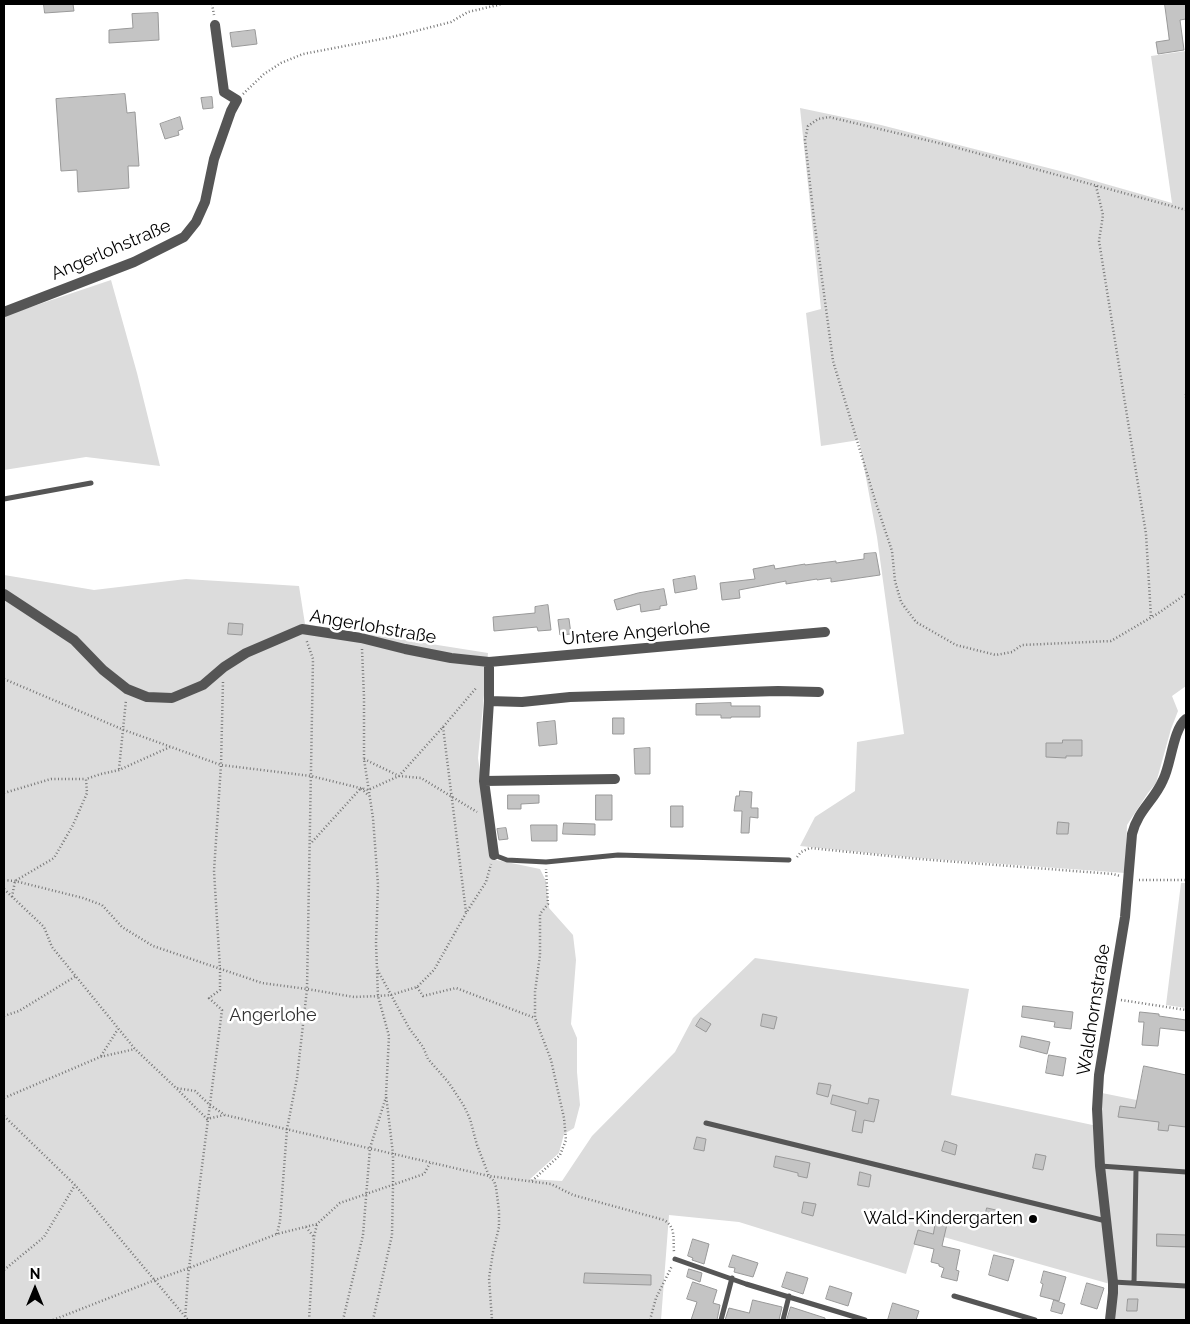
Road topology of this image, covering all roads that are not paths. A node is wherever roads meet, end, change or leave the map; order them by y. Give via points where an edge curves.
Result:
1 (215, 25) dead end
2 (4, 312) edge
3 (91, 483) dead end
4 (4, 500) edge
5 (4, 594) edge
6 (825, 632) dead end
7 (489, 662) junction
8 (819, 692) dead end
9 (490, 701) junction
10 (1186, 719) edge
11 (615, 779) dead end
12 (484, 781) junction
13 (494, 855) joint
14 (788, 860) road end
15 (706, 1123) dead end
16 (1100, 1166) junction
17 (1136, 1169) junction
18 (1186, 1172) edge
19 (1106, 1222) junction
20 (676, 1260) road end
21 (732, 1278) junction
22 (1113, 1282) junction
23 (1134, 1283) junction
24 (1186, 1286) edge
25 (789, 1296) junction
26 (954, 1296) dead end
27 (721, 1320) edge
28 (783, 1320) edge
29 (865, 1320) edge
30 (1035, 1320) edge
31 (1110, 1320) edge

1 - 2 street, Angerlohstraße via 224,92 237,100 214,159 205,202 196,222 184,237 134,262
3 - 4 lane
5 - 7 street, Angerlohstraße via 74,640 127,689 148,697 172,698 203,684 246,653 302,629
6 - 7 street, Untere Angerlohe
7 - 9 street
8 - 9 street
9 - 12 street
10 - 16 street, Waldhornstraße via 1178,730 1164,780 1134,826 1126,917 1099,1075
11 - 12 street
12 - 13 street
13 - 14 lane via 507,860 546,862 618,855
15 - 19 lane
16 - 17 lane
16 - 19 street, Waldhornstraße
17 - 18 lane
17 - 23 lane
19 - 22 street, Waldhornstraße
20 - 21 lane
21 - 25 lane
21 - 27 lane
22 - 23 lane
22 - 31 street, Waldhornstraße
23 - 24 lane
25 - 28 lane
25 - 29 lane
26 - 30 lane

